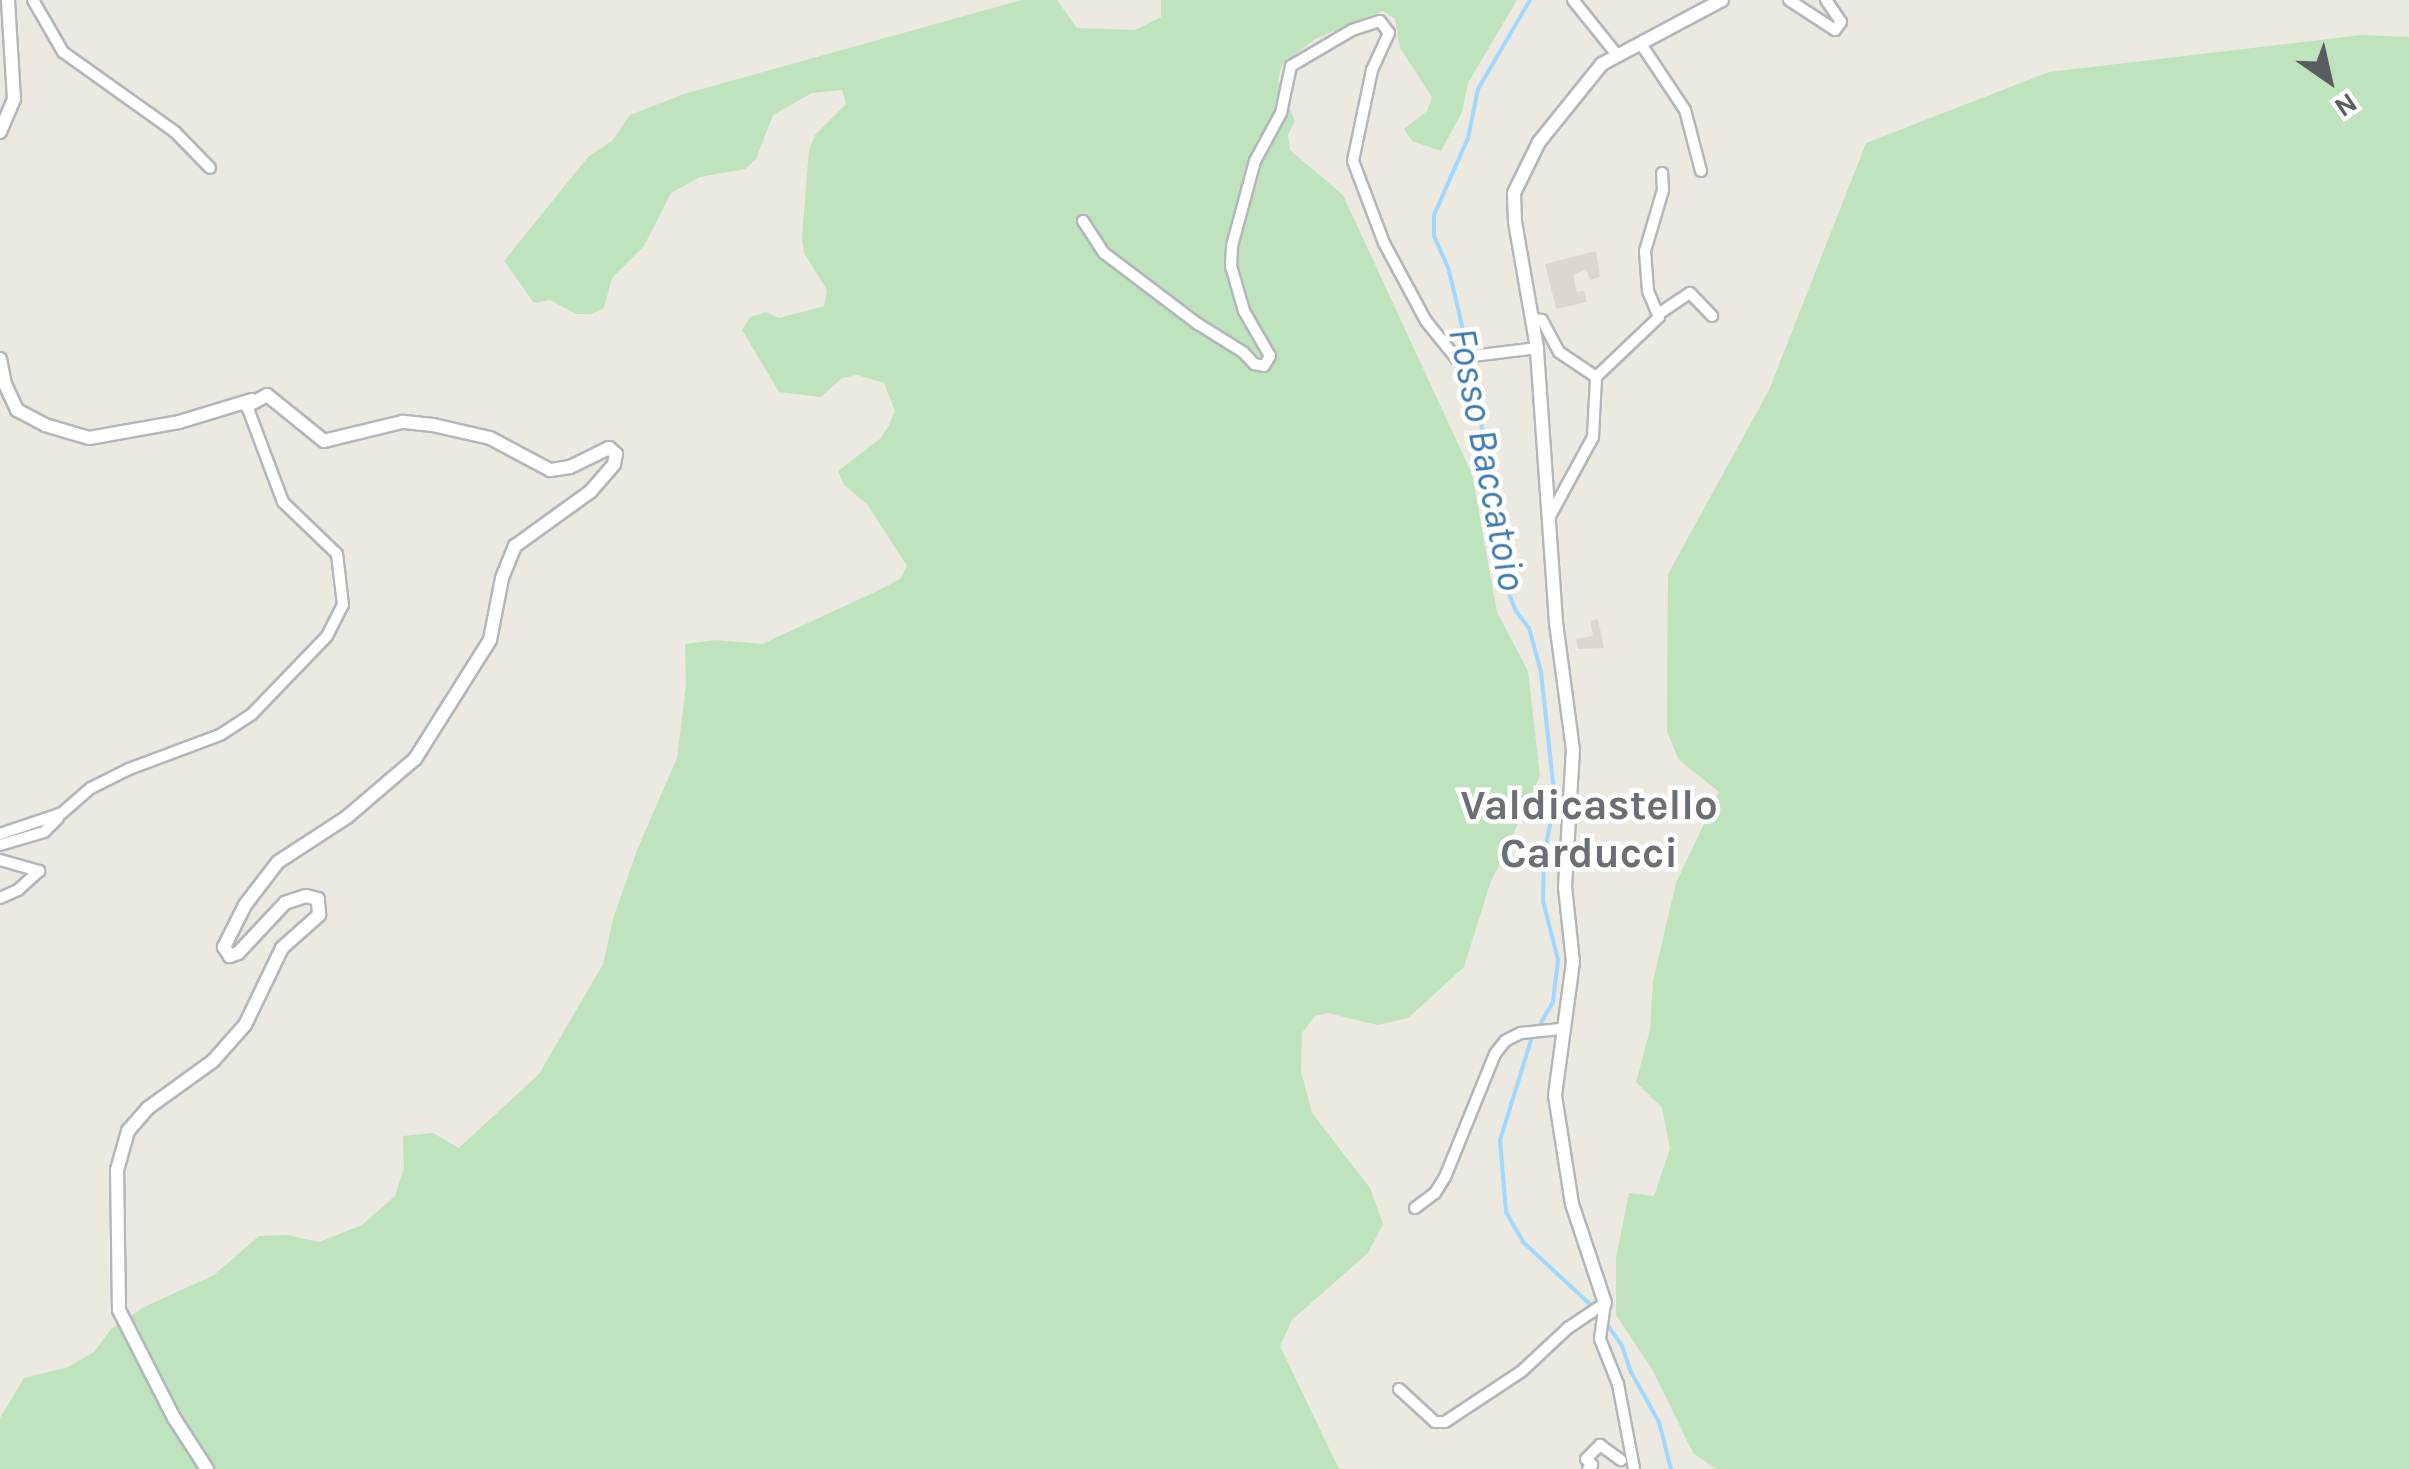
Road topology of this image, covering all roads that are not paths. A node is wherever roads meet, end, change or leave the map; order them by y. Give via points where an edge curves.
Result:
1 (8, 0) edge
2 (32, 0) edge
3 (1573, 0) edge
4 (1722, 0) edge
5 (1789, 0) edge
6 (1826, 0) edge
7 (1642, 44) junction
8 (1618, 56) junction
9 (0, 132) edge
10 (210, 168) dead end
11 (1701, 171) dead end
12 (1662, 173) dead end
13 (1083, 221) dead end
14 (1660, 312) junction
15 (1712, 316) dead end
16 (1532, 319) junction
17 (1537, 348) junction
18 (0, 359) edge
19 (1596, 377) junction
20 (250, 403) junction
21 (1550, 516) junction
22 (62, 814) junction
23 (0, 834) edge
24 (0, 845) edge
25 (0, 860) edge
26 (0, 898) edge
27 (1561, 1029) junction
28 (1415, 1208) dead end
29 (1605, 1303) junction
30 (1399, 1389) dead end
31 (1625, 1462) edge
32 (207, 1469) edge
33 (1588, 1469) edge
34 (1634, 1469) edge

1 - 9 street via 14,99
2 - 10 street via 63,52 174,132
3 - 8 street
4 - 7 street
5 - 6 street via 1835,30 1841,22
7 - 8 street
7 - 11 street via 1685,110
8 - 16 street via 1602,64 1559,114 1518,181 1515,222
12 - 14 street via 1645,251 1648,291
13 - 17 street via 1104,253 1264,366 1270,356 1244,311 1231,266 1256,162 1281,113 1291,66 1380,20 1389,32 1372,70 1353,160 1407,288 1448,352 1468,359
14 - 15 street via 1690,293
14 - 19 street
16 - 17 street
16 - 19 street via 1542,320 1560,352
17 - 21 street
18 - 20 street via 16,410 88,438
19 - 21 street via 1593,437
20 - 22 street via 283,502 337,554 343,605 328,636 252,714 220,735 128,768 90,788
20 - 32 street via 268,395 324,441 402,422 490,438 550,470 609,448 616,454 590,492 515,546 490,640 415,759 347,817 278,862 245,905 224,947 230,956 286,903 318,899 319,914 282,948 245,1024 213,1061 148,1108 128,1132 117,1170 119,1310
21 - 27 street via 1573,750 1566,887 1573,962
22 - 23 street
22 - 24 street via 44,832
25 - 26 street via 39,871
27 - 28 street via 1506,1041 1445,1177
27 - 29 street via 1554,1095 1559,1142 1580,1238
29 - 30 street via 1522,1371 1445,1422 1434,1422
29 - 31 street via 1600,1339 1618,1384
31 - 33 street via 1600,1445 1586,1459
31 - 34 street

